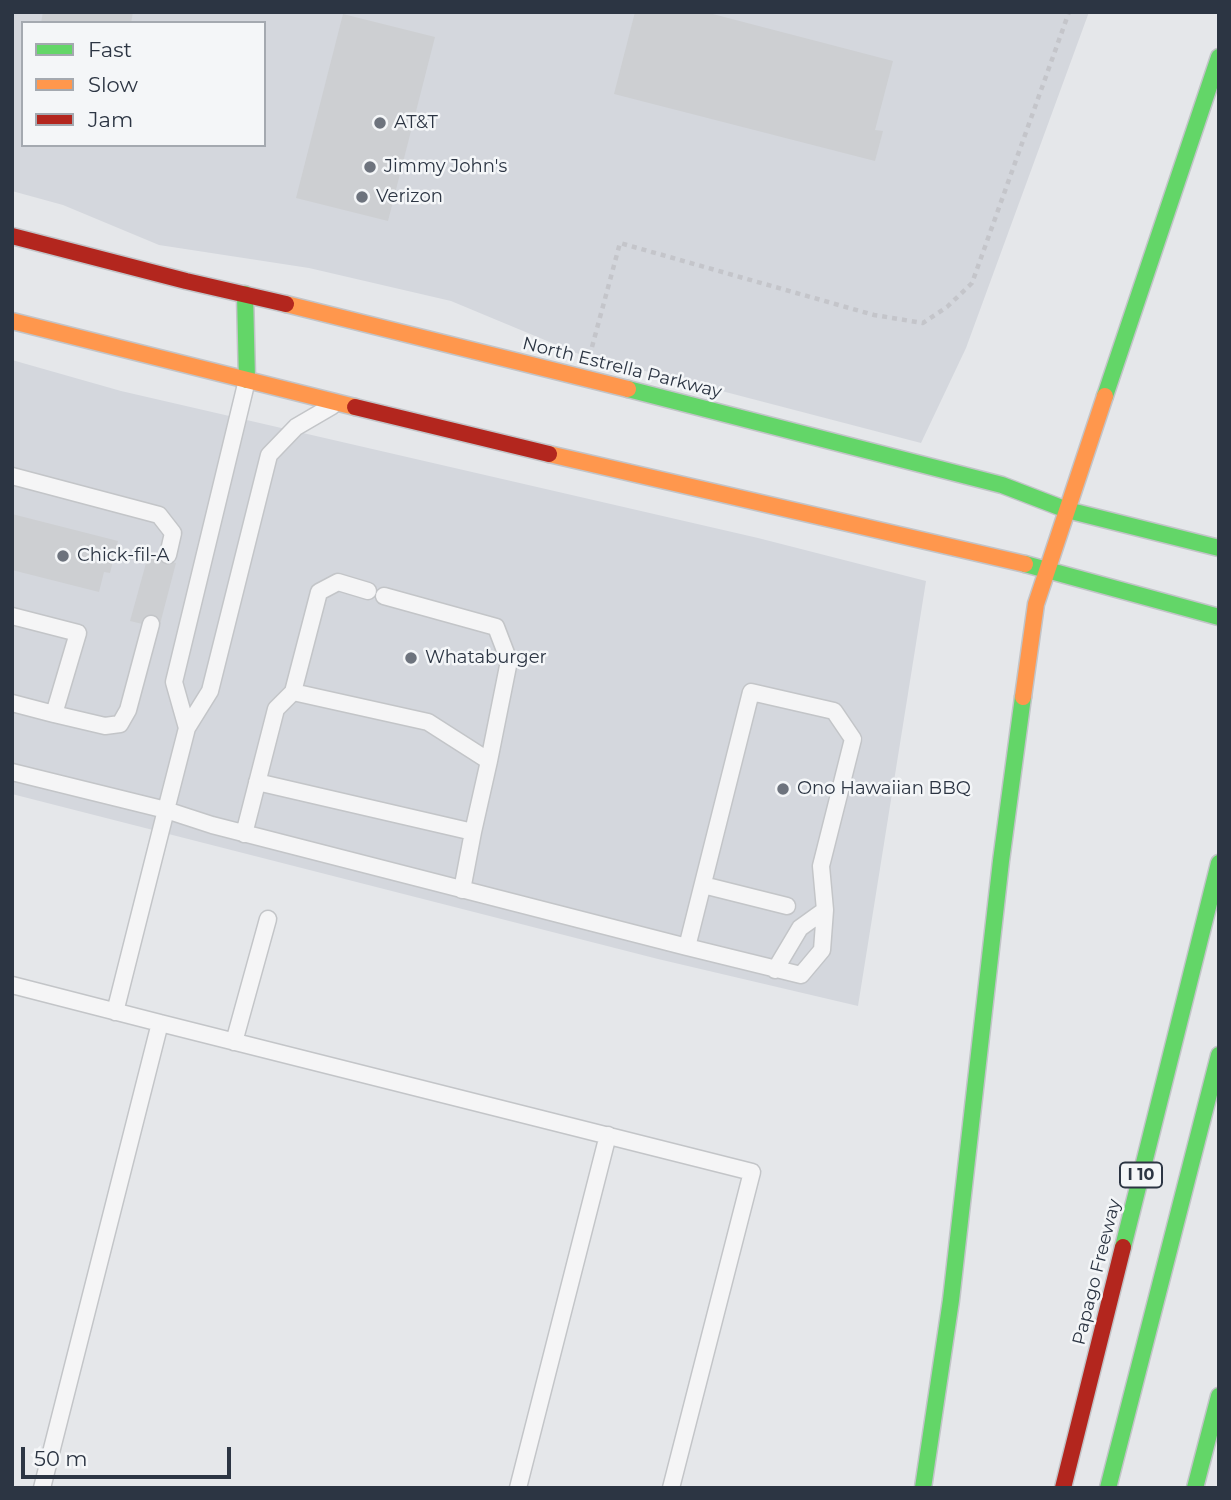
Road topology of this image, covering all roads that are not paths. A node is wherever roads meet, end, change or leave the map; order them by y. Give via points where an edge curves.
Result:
1 (1219, 57) edge
2 (12, 236) edge
3 (245, 294) junction
4 (12, 321) edge
5 (247, 380) junction
6 (338, 402) junction
7 (12, 475) edge
8 (1067, 510) junction
9 (1219, 548) edge
10 (168, 555) dead end
11 (1046, 569) junction
12 (12, 615) edge
13 (1219, 617) edge
14 (151, 624) dead end
15 (292, 692) junction
16 (12, 703) edge
17 (54, 714) junction
18 (187, 728) junction
19 (489, 761) junction
20 (12, 772) edge
21 (257, 782) junction
22 (166, 810) junction
23 (472, 832) junction
24 (244, 834) junction
25 (1219, 863) edge
26 (703, 885) junction
27 (462, 890) junction
28 (787, 906) dead end
29 (825, 910) junction
30 (268, 919) dead end
31 (687, 947) junction
32 (775, 970) junction
33 (12, 985) edge
34 (115, 1012) junction
35 (160, 1023) junction
36 (234, 1042) junction
37 (1219, 1055) edge
38 (608, 1135) junction
39 (1219, 1396) edge
40 (42, 1488) edge
41 (518, 1488) edge
42 (671, 1488) edge
43 (923, 1488) edge
44 (1063, 1488) edge
45 (1108, 1488) edge
46 (1195, 1488) edge

1 - 8 main road
2 - 3 main road, North Estrella Parkway
3 - 5 main road
3 - 8 main road, North Estrella Parkway via 989,482
4 - 5 main road
5 - 6 main road
5 - 18 lane via 174,682
6 - 11 main road
6 - 18 lane via 296,427 269,455 210,691
7 - 10 lane via 159,515 173,533
8 - 9 main road, North Estrella Parkway
8 - 11 main road
11 - 13 main road
11 - 43 main road via 1036,604 1001,861 951,1300
12 - 17 lane via 78,633
14 - 17 lane via 120,724 105,726
15 - 19 lane via 428,722
15 - 19 lane via 319,592 338,582 496,627 509,661
15 - 21 lane via 276,709
16 - 17 lane
18 - 22 lane
19 - 23 lane
20 - 22 lane
21 - 23 lane
21 - 24 lane
22 - 24 lane
22 - 34 lane
23 - 27 lane
24 - 27 lane
25 - 44 main road, Papago Freeway / I 10
26 - 28 lane
26 - 29 lane via 751,692 834,711 853,739 821,866
26 - 31 lane
27 - 31 lane
29 - 32 lane via 800,928
29 - 32 lane via 822,950 801,975
30 - 36 lane
31 - 32 lane
33 - 34 lane
34 - 35 lane
35 - 36 lane
35 - 40 lane
36 - 38 lane
37 - 45 main road
38 - 41 lane
38 - 42 lane via 752,1172
39 - 46 main road

